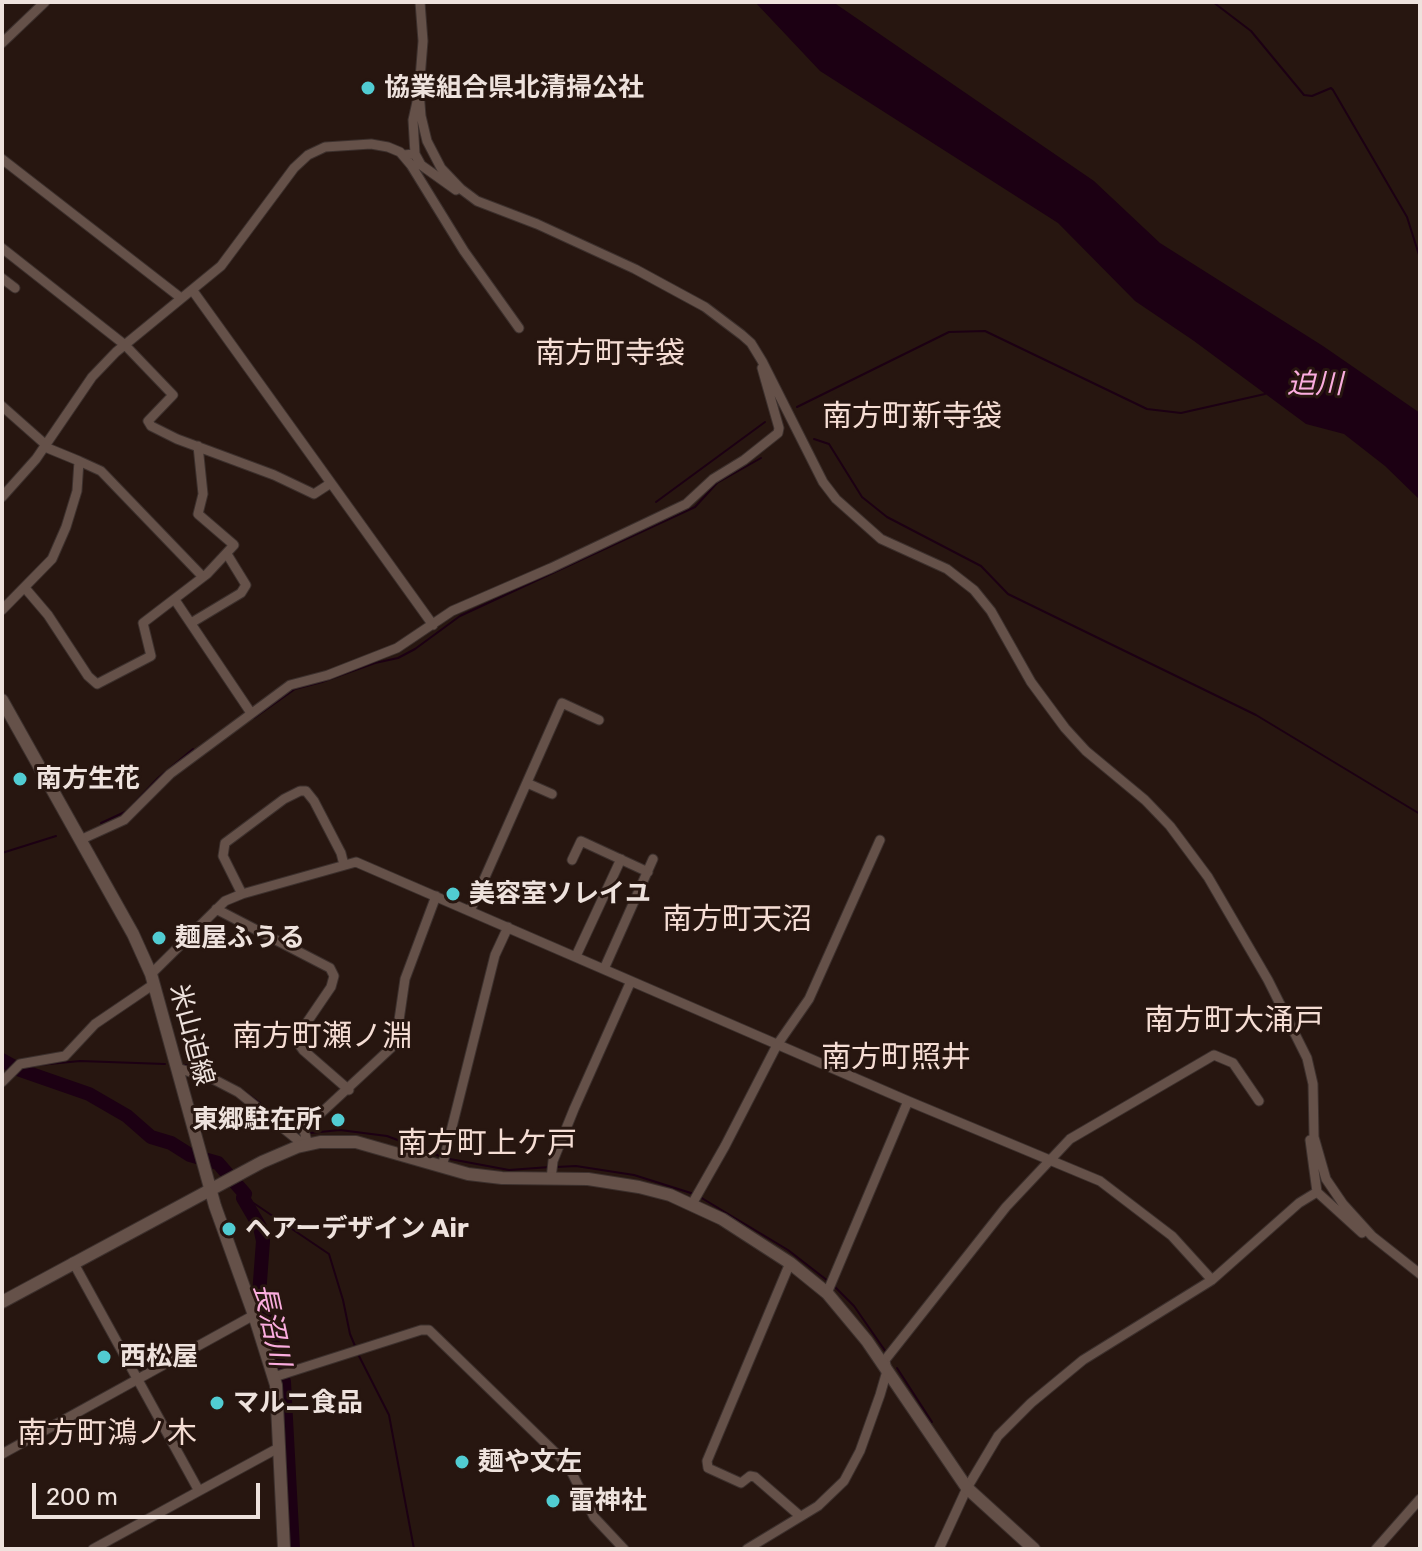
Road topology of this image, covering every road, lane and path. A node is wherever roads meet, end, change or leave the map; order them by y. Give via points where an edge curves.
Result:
1 (45, 2) edge
2 (420, 2) edge
3 (2, 43) edge
4 (419, 91) junction
5 (415, 154) junction
6 (403, 155) junction
7 (2, 159) edge
8 (477, 201) junction
9 (2, 248) edge
10 (2, 278) edge
11 (15, 288) dead end
12 (193, 291) junction
13 (181, 298) junction
14 (519, 328) dead end
15 (125, 345) junction
16 (762, 361) junction
17 (2, 406) edge
18 (46, 446) junction
19 (198, 446) junction
20 (79, 461) junction
21 (331, 483) junction
22 (2, 497) edge
23 (227, 554) junction
24 (203, 577) junction
25 (25, 588) junction
26 (175, 600) junction
27 (2, 610) edge
28 (191, 623) junction
29 (433, 625) junction
30 (2, 700) edge
31 (251, 713) junction
32 (599, 720) dead end
33 (527, 783) junction
34 (552, 794) dead end
35 (79, 837) junction
36 (880, 840) dead end
37 (621, 859) junction
38 (653, 859) dead end
39 (572, 860) dead end
40 (344, 865) junction
41 (648, 872) junction
42 (242, 894) junction
43 (436, 896) junction
44 (216, 909) junction
45 (470, 911) junction
46 (508, 927) junction
47 (576, 956) junction
48 (604, 969) junction
49 (153, 979) junction
50 (631, 981) junction
51 (777, 1045) junction
52 (177, 1068) junction
53 (2, 1082) edge
54 (349, 1090) junction
55 (908, 1101) junction
56 (1259, 1101) dead end
57 (1314, 1118) junction
58 (305, 1139) junction
59 (444, 1160) junction
60 (1048, 1161) junction
61 (552, 1171) junction
62 (210, 1190) junction
63 (1317, 1192) junction
64 (695, 1198) junction
65 (1372, 1236) junction
66 (73, 1262) junction
67 (790, 1263) junction
68 (1420, 1274) edge
69 (1212, 1280) junction
70 (829, 1286) junction
71 (2, 1302) edge
72 (254, 1315) junction
73 (887, 1371) junction
74 (279, 1375) junction
75 (137, 1378) junction
76 (280, 1447) junction
77 (2, 1454) edge
78 (967, 1488) junction
79 (199, 1491) junction
80 (1420, 1499) edge
81 (800, 1516) junction
82 (93, 1549) edge
83 (284, 1549) edge
84 (624, 1549) edge
85 (747, 1549) edge
86 (939, 1549) edge
87 (1034, 1549) edge
88 (1376, 1549) edge

1 - 3 street
2 - 4 street
4 - 5 street via 413,120
4 - 8 street via 434,155
5 - 6 street
5 - 8 street via 421,165
6 - 12 street via 371,144 336,145 308,155 221,266
6 - 14 street
7 - 13 street
8 - 16 street via 606,255 705,307 751,343
9 - 15 street
10 - 11 street
12 - 13 street
12 - 21 street
13 - 15 street
15 - 18 street via 79,392
15 - 19 street via 173,395 148,421 151,426
16 - 29 street via 779,428 775,437 686,504 452,611
16 - 57 street via 836,499 881,539 947,569 974,590 1065,728 1145,800 1189,849 1298,1035 1310,1071
17 - 18 street
18 - 20 street
18 - 22 street
19 - 21 street via 314,494
19 - 23 street via 203,494 198,514 234,545
20 - 24 street via 101,471
20 - 25 street via 66,527 52,559
21 - 29 street
23 - 24 street
23 - 28 street via 246,585
24 - 26 street
25 - 26 street via 97,684 151,656 143,623
25 - 27 street
26 - 28 street
28 - 31 street
29 - 31 street via 382,655 290,685
30 - 35 street, 米山迫線
31 - 35 street via 170,774 124,820
32 - 33 street via 562,703
33 - 34 street
33 - 45 street
35 - 49 street, 米山迫線
36 - 51 street via 809,999
37 - 39 street via 581,841
37 - 41 street
37 - 47 street
38 - 41 street
40 - 42 street
40 - 42 street via 314,801 300,791 225,843 223,856
40 - 43 street via 356,862
41 - 48 street
42 - 44 street
43 - 45 street
43 - 54 street via 405,979 391,1048
44 - 49 street
44 - 54 street via 330,968 331,987 298,1043
45 - 46 street
46 - 47 street
46 - 59 street via 491,969
47 - 48 street
48 - 50 street
49 - 52 street, 米山迫線
49 - 53 street via 95,1024 65,1056 32,1060
50 - 51 street
50 - 61 street
51 - 55 street
51 - 64 street
52 - 58 street via 238,1092
52 - 62 street, 米山迫線
54 - 58 street via 316,1117
55 - 60 street
55 - 70 street
56 - 60 street via 1233,1063 1214,1055 1070,1139
57 - 63 street via 1310,1140
57 - 65 street via 1326,1179
58 - 59 street via 356,1142
58 - 62 street
59 - 61 street via 493,1177
60 - 69 street via 1110,1187 1172,1236
60 - 73 street via 885,1360
61 - 64 street
62 - 66 street
62 - 72 street, 米山迫線
63 - 65 street
63 - 69 street
64 - 67 street
65 - 68 street
66 - 71 street
66 - 75 street
67 - 70 street
67 - 81 street via 707,1461 708,1468 741,1483 755,1477
69 - 78 street via 1083,1360 1031,1403 998,1436
70 - 73 street
72 - 74 street, 米山迫線
72 - 75 street
73 - 78 street
73 - 81 street via 844,1481
74 - 76 street, 米山迫線
74 - 84 street via 429,1330 568,1465 594,1517
75 - 77 street
75 - 79 street
76 - 79 street
76 - 83 street, 米山迫線
78 - 86 street
78 - 87 street
79 - 82 street
80 - 88 street
81 - 85 street

